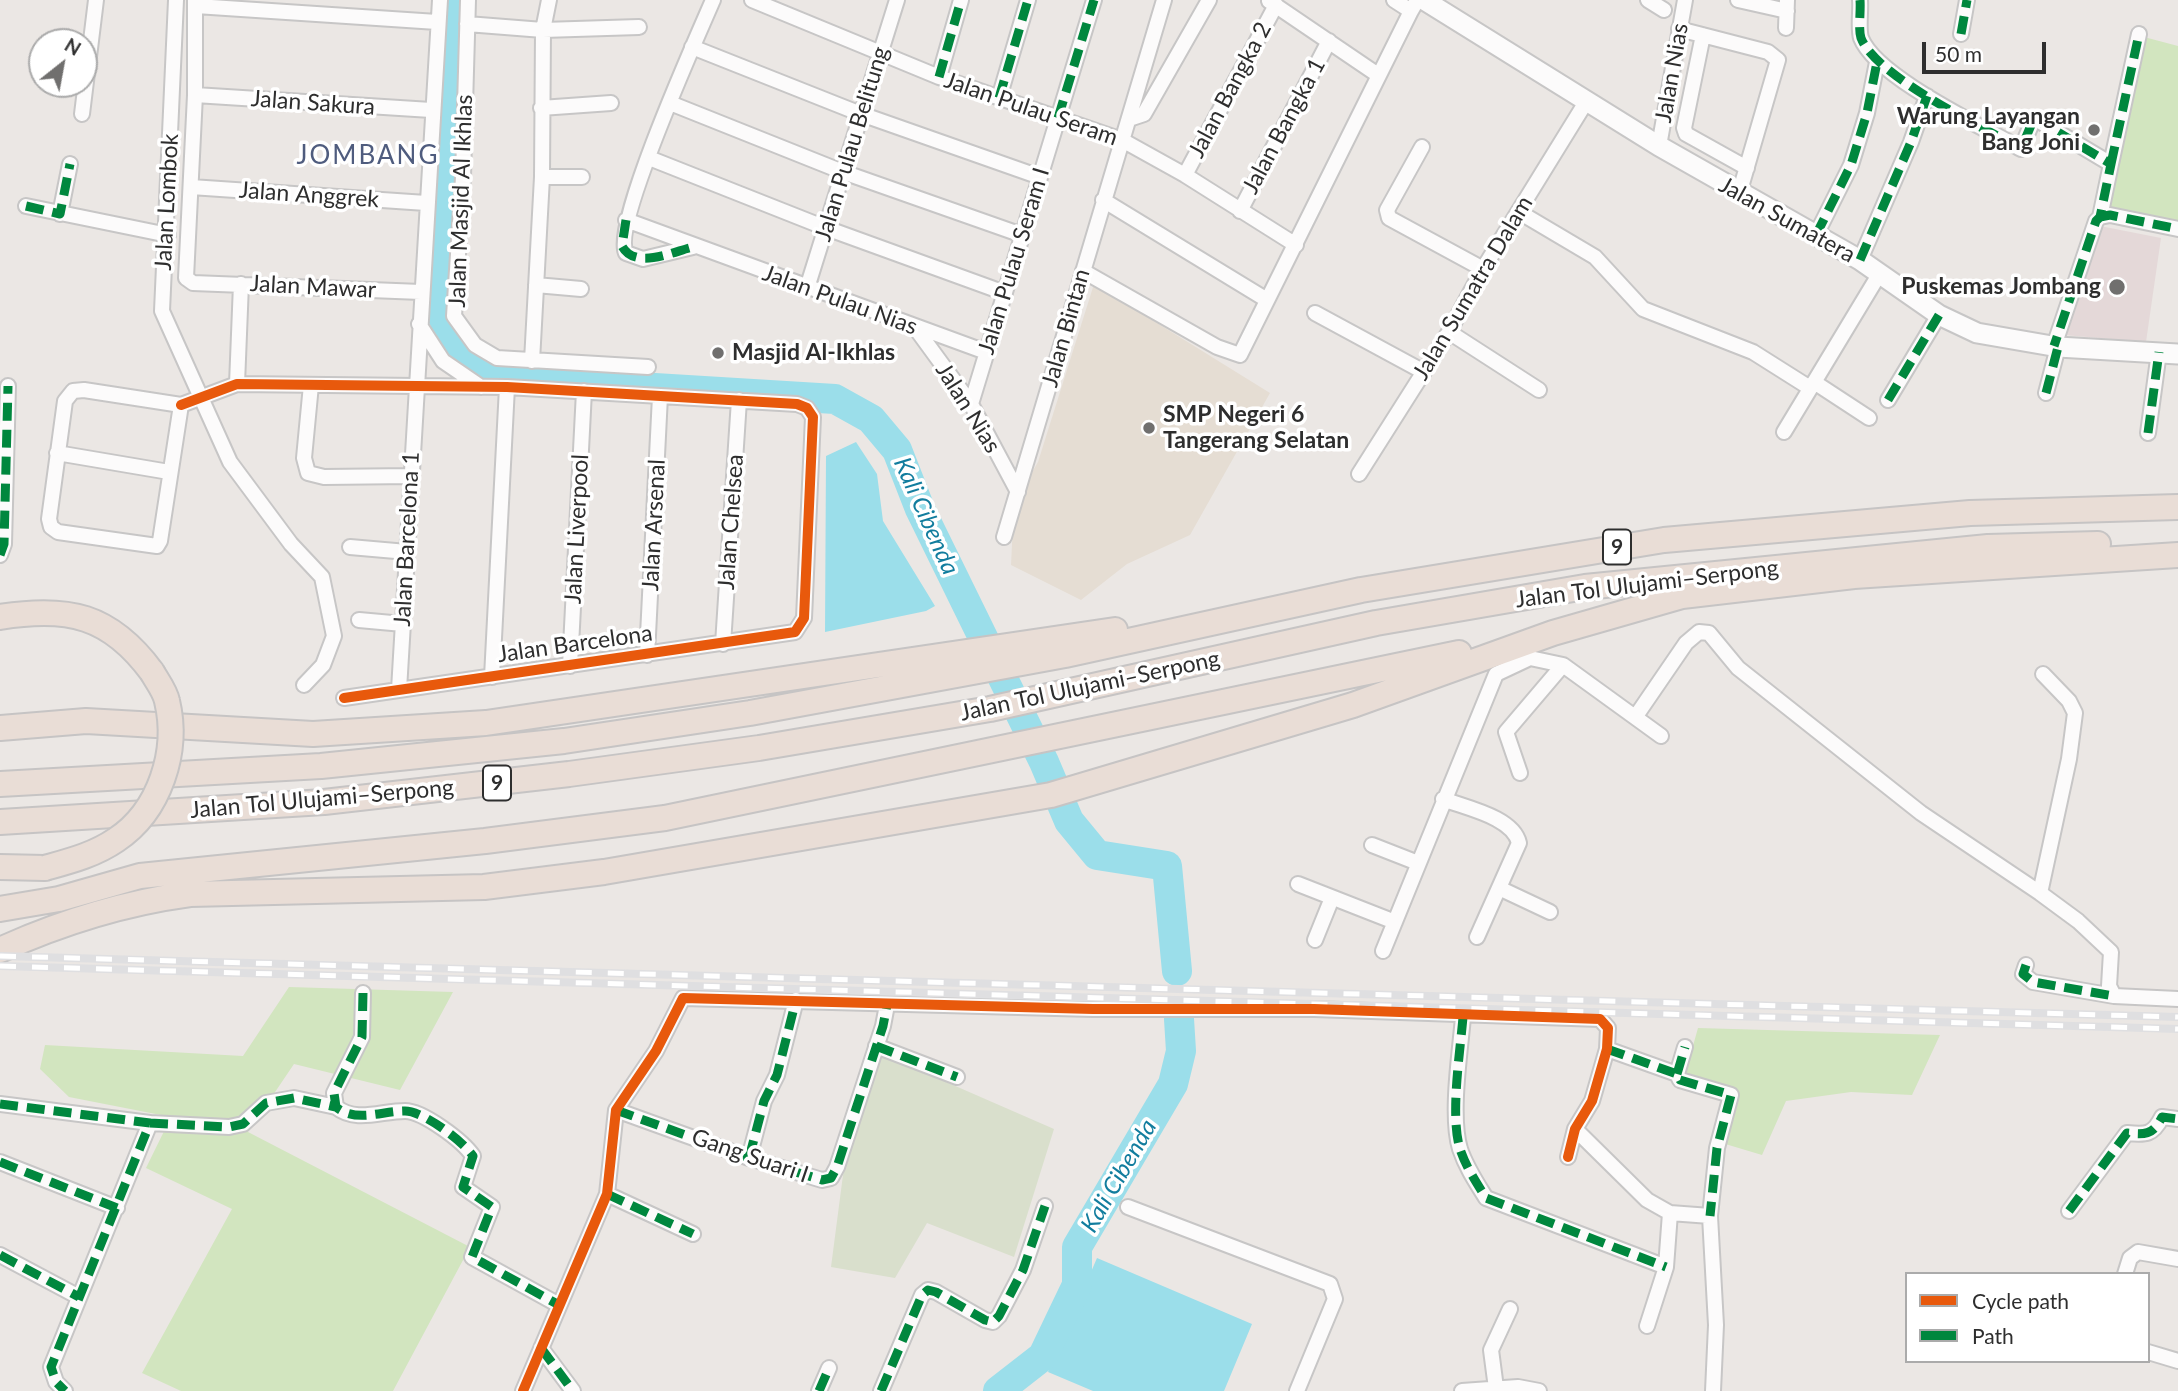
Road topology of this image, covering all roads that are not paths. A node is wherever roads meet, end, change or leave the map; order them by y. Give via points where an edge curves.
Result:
1 (96, 0) edge
2 (176, 0) edge
3 (343, 0) edge
4 (440, 0) edge
5 (468, 0) edge
6 (549, 0) edge
7 (713, 0) edge
8 (752, 0) edge
9 (897, 0) edge
10 (961, 0) edge
11 (1028, 0) edge
12 (1094, 0) edge
13 (1164, 0) edge
14 (1209, 0) edge
15 (1394, 0) edge
16 (1648, 0) edge
17 (1685, 0) edge
18 (1738, 0) edge
19 (1860, 0) edge
20 (1966, 0) edge
21 (195, 3) edge
22 (1272, 3) edge
23 (1417, 4) edge
24 (1787, 6) edge
25 (1664, 10) dead end
26 (341, 16) junction
27 (437, 22) junction
28 (467, 24) junction
29 (639, 27) dead end
30 (1786, 28) dead end
31 (1679, 29) junction
32 (543, 30) junction
33 (1961, 34) dead end
34 (2139, 34) dead end
35 (1703, 36) junction
36 (1329, 41) junction
37 (692, 47) junction
38 (880, 54) junction
39 (1877, 62) junction
40 (1378, 75) junction
41 (939, 77) junction
42 (195, 95) junction
43 (1927, 96) junction
44 (999, 98) junction
45 (1586, 102) junction
46 (611, 103) dead end
47 (670, 103) junction
48 (541, 108) junction
49 (431, 110) junction
50 (82, 114) dead end
51 (861, 114) junction
52 (1058, 118) junction
53 (1129, 119) junction
54 (1122, 140) junction
55 (1659, 146) junction
56 (1422, 147) dead end
57 (649, 158) junction
58 (70, 164) dead end
59 (2111, 164) junction
60 (1747, 168) junction
61 (843, 173) junction
62 (1185, 175) junction
63 (542, 177) junction
64 (582, 177) dead end
65 (1040, 177) junction
66 (191, 187) junction
67 (1739, 194) junction
68 (1103, 200) junction
69 (426, 203) junction
70 (26, 206) dead end
71 (1240, 211) junction
72 (1519, 212) junction
73 (60, 214) junction
74 (2100, 217) junction
75 (626, 220) junction
76 (826, 228) junction
77 (2178, 229) edge
78 (168, 235) junction
79 (1022, 235) junction
80 (1816, 235) junction
81 (1296, 245) junction
82 (693, 247) junction
83 (1860, 260) junction
84 (1483, 269) junction
85 (1083, 271) junction
86 (1880, 273) junction
87 (241, 284) junction
88 (536, 285) junction
89 (807, 288) junction
90 (581, 289) dead end
91 (421, 292) junction
92 (1005, 293) junction
93 (1267, 300) junction
94 (1315, 313) dead end
95 (1939, 315) junction
96 (419, 324) junction
97 (914, 326) junction
98 (1450, 331) junction
99 (2056, 347) junction
100 (986, 352) junction
101 (2169, 353) edge
102 (532, 361) junction
103 (648, 367) dead end
104 (1424, 372) junction
105 (237, 384) junction
106 (311, 385) junction
107 (1812, 385) junction
108 (8, 386) dead end
109 (481, 387) junction
110 (507, 387) junction
111 (415, 388) junction
112 (1539, 390) dead end
113 (584, 391) junction
114 (2046, 393) dead end
115 (202, 396) junction
116 (660, 396) junction
117 (738, 400) junction
118 (1888, 400) dead end
119 (971, 404) junction
120 (181, 405) junction
121 (1869, 418) dead end
122 (1784, 432) dead end
123 (2148, 433) dead end
124 (57, 453) junction
125 (169, 472) junction
126 (1359, 474) dead end
127 (411, 476) junction
128 (1018, 492) junction
129 (2178, 507) edge
130 (1004, 537) dead end
131 (2178, 543) edge
132 (350, 547) dead end
133 (407, 552) junction
134 (0, 555) edge
135 (2178, 555) edge
136 (0, 617) edge
137 (359, 620) dead end
138 (403, 624) junction
139 (1553, 633) junction
140 (723, 644) junction
141 (1061, 645) junction
142 (647, 655) junction
143 (1563, 665) junction
144 (570, 666) junction
145 (2043, 674) dead end
146 (492, 677) junction
147 (304, 685) dead end
148 (399, 690) junction
149 (344, 698) dead end
150 (1636, 716) junction
151 (0, 730) edge
152 (1661, 736) dead end
153 (1520, 772) dead end
154 (0, 784) edge
155 (1443, 799) junction
156 (0, 822) edge
157 (1372, 845) dead end
158 (1418, 863) junction
159 (0, 867) edge
160 (1298, 884) dead end
161 (1499, 888) junction
162 (2040, 893) junction
163 (1332, 898) junction
164 (0, 909) edge
165 (1550, 912) dead end
166 (1395, 922) junction
167 (1477, 937) dead end
168 (1315, 940) dead end
169 (0, 950) edge
170 (1383, 951) dead end
171 (2026, 965) dead end
172 (363, 993) dead end
173 (2114, 996) junction
174 (2178, 999) edge
175 (796, 1000) junction
176 (887, 1005) junction
177 (1463, 1017) junction
178 (876, 1046) junction
179 (1685, 1048) dead end
180 (1606, 1049) junction
181 (1677, 1074) junction
182 (957, 1077) dead end
183 (0, 1104) edge
184 (616, 1110) junction
185 (341, 1111) junction
186 (2178, 1119) edge
187 (150, 1123) junction
188 (1575, 1129) junction
189 (1568, 1157) dead end
190 (749, 1158) junction
191 (0, 1163) edge
192 (607, 1194) junction
193 (1045, 1206) dead end
194 (1128, 1206) dead end
195 (117, 1208) junction
196 (2069, 1211) dead end
197 (1671, 1213) junction
198 (1710, 1216) junction
199 (692, 1234) dead end
200 (0, 1255) edge
201 (2178, 1259) edge
202 (1666, 1267) junction
203 (2126, 1272) edge
204 (79, 1297) junction
205 (559, 1305) junction
206 (1510, 1309) dead end
207 (1647, 1326) dead end
208 (541, 1348) junction
209 (2150, 1353) edge
210 (2178, 1361) edge
211 (829, 1368) dead end
212 (1496, 1388) junction
213 (65, 1391) edge
214 (523, 1391) edge
215 (573, 1391) edge
216 (819, 1391) edge
217 (881, 1391) edge
218 (1297, 1391) edge
219 (1462, 1391) edge
220 (1539, 1391) edge
221 (1713, 1391) edge

1 - 50 street
2 - 78 street, Jalan Lombok
3 - 26 street
4 - 27 street, Jalan Barcelona 1
5 - 28 street, Jalan Masjid Al Ikhlas
6 - 32 street
7 - 37 street
8 - 38 street, Jalan Pulau Seram
9 - 38 street, Jalan Pulau Belitung
10 - 41 street
11 - 44 street
12 - 52 street, Jalan Pulau Seram I
13 - 53 street, Jalan Bintan
14 - 53 street via 1144,114
15 - 23 street, Jalan Sumatera
16 - 25 street
17 - 31 street, Jalan Nias
18 - 24 street
19 - 39 street via 1861,37
20 - 33 street
21 - 26 street
21 - 42 street
22 - 36 street
22 - 62 street, Jalan Bangka 2
23 - 40 street
23 - 45 street, Jalan Sumatera
24 - 30 street
26 - 27 street
27 - 49 street, Jalan Barcelona 1
28 - 32 street
28 - 102 street, Jalan Masjid Al Ikhlas via 454,316 484,352 497,358
29 - 32 street
31 - 35 street
31 - 55 street, Jalan Nias
32 - 48 street
34 - 59 street
35 - 60 street via 1684,128 1686,134
35 - 60 street via 1768,52 1778,60
36 - 40 street
36 - 71 street, Jalan Bangka 1
37 - 47 street
37 - 51 street
38 - 41 street, Jalan Pulau Seram
38 - 51 street, Jalan Pulau Belitung
39 - 43 street
39 - 80 street via 1851,165
40 - 81 street
41 - 44 street, Jalan Pulau Seram
42 - 49 street, Jalan Sakura
42 - 66 street
43 - 59 street via 2021,149 2034,118
43 - 83 street via 1912,142
44 - 52 street, Jalan Pulau Seram
45 - 55 street, Jalan Sumatera
45 - 72 street, Jalan Sumatra Dalam
46 - 48 street
47 - 57 street
47 - 61 street
48 - 63 street
49 - 69 street, Jalan Barcelona 1
51 - 61 street, Jalan Pulau Belitung
51 - 65 street
52 - 54 street, Jalan Pulau Seram
52 - 65 street, Jalan Pulau Seram I
53 - 54 street, Jalan Bintan
54 - 62 street, Jalan Pulau Seram
54 - 68 street, Jalan Bintan
55 - 67 street, Jalan Sumatera
56 - 84 street via 1387,210 1389,218
57 - 75 street
57 - 76 street
58 - 73 street
59 - 74 street
60 - 67 street
61 - 76 street, Jalan Pulau Belitung
61 - 79 street
62 - 71 street, Jalan Pulau Seram
63 - 64 street
63 - 88 street
65 - 79 street, Jalan Pulau Seram I
66 - 69 street, Jalan Anggrek
66 - 87 street, Jalan Mawar via 185,274 193,283
67 - 80 street, Jalan Sumatera
68 - 85 street, Jalan Bintan
68 - 93 street
69 - 91 street, Jalan Barcelona 1
70 - 73 street
71 - 81 street, Jalan Pulau Seram
72 - 84 street, Jalan Sumatra Dalam
72 - 107 street via 1595,257 1643,309 1753,352
73 - 78 street
74 - 77 street
74 - 99 street
75 - 82 street, Jalan Pulau Nias
75 - 82 street via 622,246 631,257 643,260
76 - 89 street, Jalan Pulau Belitung
76 - 92 street
78 - 115 street, Jalan Lombok via 162,311
79 - 92 street, Jalan Pulau Seram I
80 - 83 street, Jalan Sumatera
81 - 93 street
82 - 89 street, Jalan Pulau Nias
83 - 86 street, Jalan Sumatera
84 - 98 street, Jalan Sumatra Dalam
85 - 93 street via 1233,355 1240,355 1246,347
85 - 128 street, Jalan Bintan
86 - 95 street, Jalan Sumatera
86 - 107 street
87 - 91 street, Jalan Mawar
87 - 105 street
88 - 90 street
88 - 102 street
89 - 97 street, Jalan Pulau Nias
91 - 96 street, Jalan Barcelona 1
92 - 100 street, Jalan Pulau Seram I
94 - 104 street
95 - 99 street, Jalan Sumatera via 1977,333
95 - 118 street
96 - 109 street via 443,361
96 - 111 street, Jalan Barcelona 1
97 - 100 street, Jalan Pulau Nias
97 - 119 street, Jalan Nias
98 - 104 street, Jalan Sumatra Dalam
98 - 112 street
99 - 101 street, Jalan Sumatera
99 - 114 street
100 - 119 street, Jalan Pulau Seram I
101 - 123 street
102 - 103 street, Jalan Masjid Al Ikhlas
104 - 126 street, Jalan Sumatra Dalam
105 - 106 street
105 - 115 street
106 - 111 street
106 - 127 street via 304,458 308,473 324,477
107 - 121 street
107 - 122 street
108 - 134 street
109 - 110 street
109 - 111 street
110 - 113 street
110 - 146 street
111 - 127 street, Jalan Barcelona 1
113 - 116 street
113 - 144 street, Jalan Liverpool
115 - 120 street
115 - 147 street, Jalan Lombok via 230,462 291,544 322,577 334,636 323,665
116 - 117 street
116 - 142 street, Jalan Arsenal
117 - 140 street, Jalan Chelsea
117 - 140 street, Jalan Barcelona via 797,404 813,417 804,618 795,632
119 - 128 street, Jalan Nias
120 - 124 street via 73,391 65,401
120 - 125 street
124 - 125 street
124 - 125 street via 49,519 58,532 157,546
127 - 133 street, Jalan Barcelona 1
128 - 130 street, Jalan Bintan
129 - 141 highway, Jalan Tol Ulujami–Serpong / 9 via 1970,513 1664,540
131 - 156 highway, Jalan Tol Ulujami–Serpong / 9 via 1988,547 1585,587 1376,623 990,709 746,750 378,796
132 - 133 street
133 - 138 street, Jalan Barcelona 1
135 - 139 highway via 1854,576 1682,596
136 - 159 highway, bridge via 39,611 80,615 110,629 152,672 167,698 172,732 169,760 159,787 142,817 117,840 86,857 45,868
137 - 138 street
138 - 148 street, Jalan Barcelona 1
139 - 164 highway via 665,818 140,876 59,899
139 - 169 highway via 1353,705 1051,795 604,872 484,887 190,894 145,900 93,913
140 - 142 street, Jalan Barcelona
141 - 151 highway via 928,656 486,723 313,734 86,721
141 - 154 highway, Jalan Tol Ulujami–Serpong / 9 via 970,672 750,713 564,741 321,766
142 - 144 street, Jalan Barcelona
143 - 150 street
143 - 153 street via 1506,732
143 - 155 street via 1531,658 1496,674
144 - 146 street, Jalan Barcelona
145 - 162 street via 2075,713
146 - 148 street, Jalan Barcelona
148 - 149 street, Jalan Barcelona
150 - 152 street
150 - 162 street via 1686,643 1699,632 1709,633 1738,668 1921,813
155 - 158 street
155 - 161 street via 1517,833 1519,843
157 - 158 street
158 - 166 street
160 - 163 street
161 - 165 street
161 - 167 street
162 - 173 street via 2111,952 2109,986
163 - 166 street
163 - 168 street
166 - 170 street
171 - 173 street via 2023,974 2032,982
172 - 185 street via 362,1037 334,1093
173 - 174 street
175 - 176 street
175 - 184 street via 683,998 656,1051
175 - 190 street
176 - 177 street via 1314,1009
176 - 178 street, Gang Suari I
177 - 180 street via 1601,1020 1608,1028
177 - 202 street via 1457,1102 1460,1147 1486,1198
178 - 182 street
178 - 190 street, Gang Suari I via 831,1178 822,1180
179 - 181 street
180 - 181 street
180 - 188 street via 1592,1101
181 - 198 street via 1680,1080 1731,1095 1717,1148
183 - 187 street
184 - 190 street, Gang Suari I
184 - 192 street
185 - 187 street via 294,1098 266,1102 243,1124 229,1127
185 - 205 street via 411,1111 462,1142 473,1156 463,1187 492,1207 472,1257
186 - 196 street via 2162,1118 2147,1135 2127,1133
187 - 195 street
188 - 189 street
188 - 197 street via 1637,1192
191 - 195 street
192 - 199 street
192 - 205 street
193 - 217 street via 1023,1270 999,1316 993,1322 985,1321 928,1290
194 - 218 street via 1330,1284 1335,1298
195 - 204 street
197 - 198 street
197 - 202 street
198 - 221 street via 1716,1325
200 - 204 street
201 - 203 street via 2138,1252 2130,1258
202 - 207 street
204 - 213 street via 51,1367
205 - 208 street
206 - 212 street via 1490,1350
208 - 214 street
208 - 215 street
209 - 210 street
211 - 216 street
212 - 219 street
212 - 220 street

